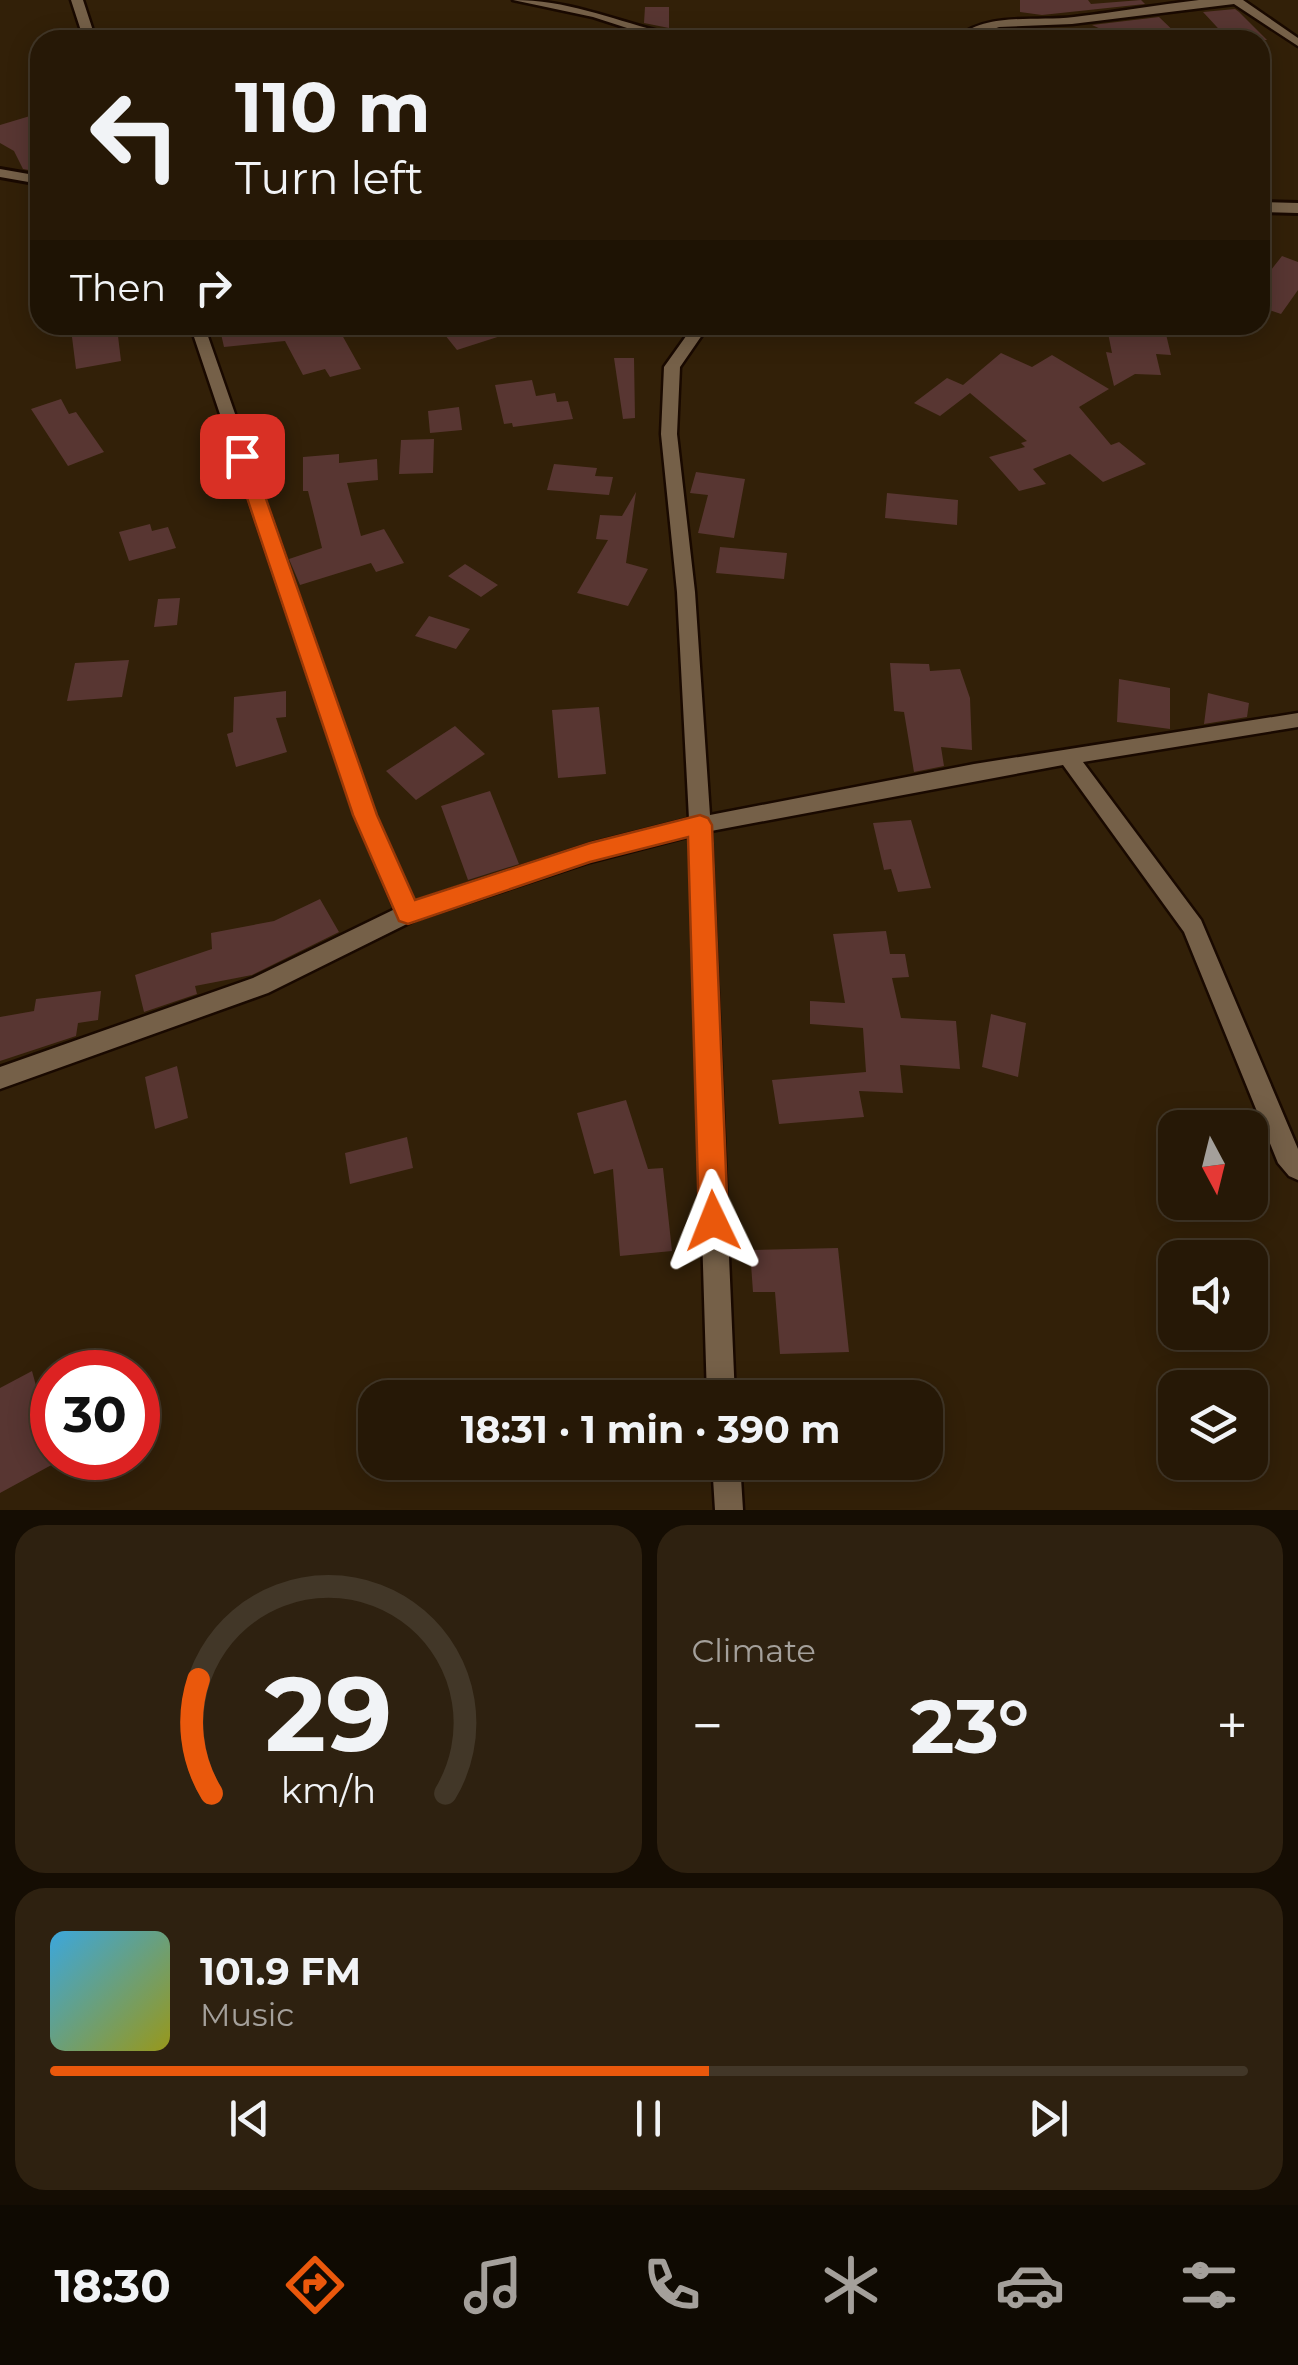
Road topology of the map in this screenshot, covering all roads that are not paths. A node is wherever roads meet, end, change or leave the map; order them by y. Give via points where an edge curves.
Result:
1 (77, 0) edge
2 (519, 0) edge
3 (590, 0) edge
4 (1236, 0) edge
5 (595, 14) junction
6 (87, 30) edge
7 (645, 30) edge
8 (973, 30) edge
9 (1298, 44) edge
10 (0, 173) edge
11 (30, 178) edge
12 (1270, 207) edge
13 (1298, 208) edge
14 (201, 335) edge
15 (695, 335) edge
16 (1298, 720) edge
17 (1068, 758) junction
18 (700, 825) junction
19 (408, 913) junction
20 (0, 1078) edge
21 (1298, 1168) edge
22 (720, 1380) edge
23 (727, 1480) edge
24 (729, 1510) edge

1 - 6 street
2 - 5 street
3 - 5 street
4 - 8 street
4 - 9 street
5 - 7 street
10 - 11 street
12 - 13 street
14 - 19 street via 365,815
15 - 18 street via 672,367 669,434
16 - 17 street
17 - 18 street
17 - 21 street via 1193,927
18 - 19 street via 590,852
18 - 22 street
19 - 20 street via 260,986
23 - 24 street

